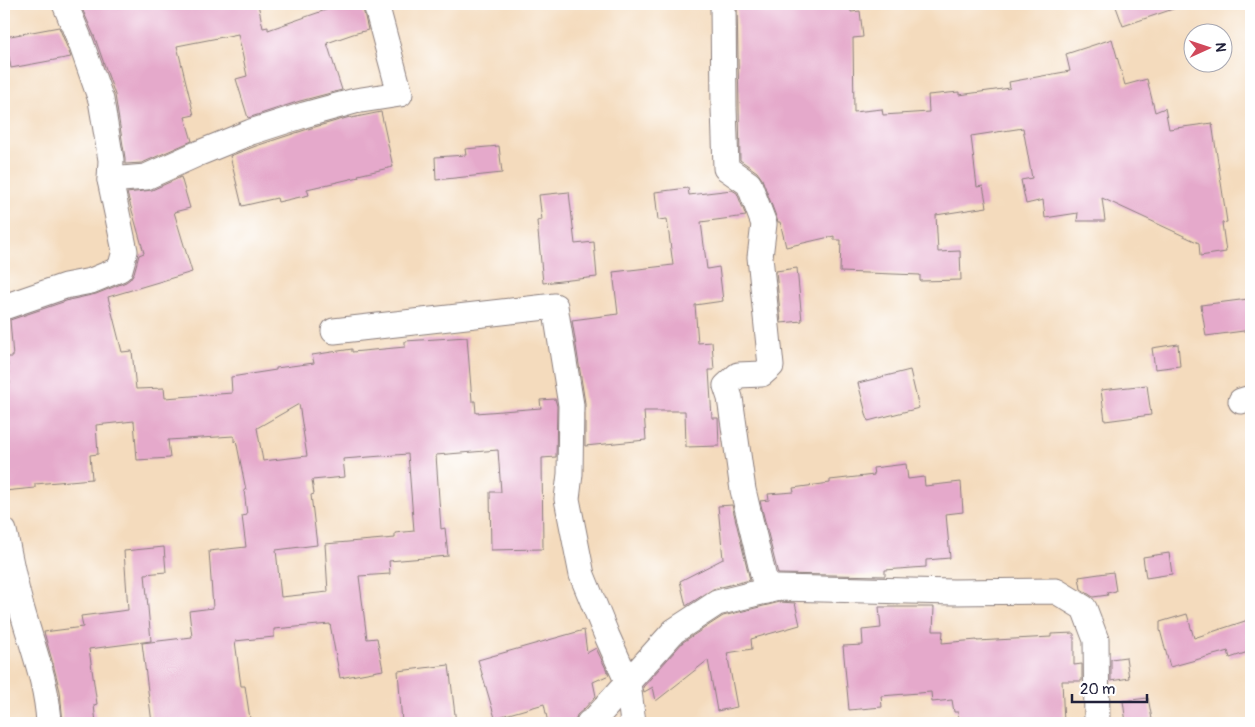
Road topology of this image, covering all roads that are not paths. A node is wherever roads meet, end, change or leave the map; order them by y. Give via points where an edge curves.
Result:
1 (65, 4) edge
2 (376, 4) edge
3 (723, 4) edge
4 (110, 180) junction
5 (4, 307) edge
6 (334, 331) dead end
7 (4, 530) edge
8 (767, 591) junction
9 (628, 683) junction
10 (50, 723) edge
11 (590, 723) edge
12 (633, 723) edge
13 (1097, 723) edge

1 - 4 street via 101,100 111,160
2 - 4 street via 400,94 355,101 251,132 146,177
3 - 8 street via 726,168 750,184 764,224 760,257 771,366 762,374 738,375 726,386 743,490
4 - 5 street via 125,251 120,269
6 - 9 street via 555,306 571,405 567,499 582,576
7 - 10 street via 21,608 42,673
8 - 9 street via 717,603 674,632
8 - 13 street via 778,588 1056,591 1084,608 1096,640
9 - 11 street
9 - 12 street

